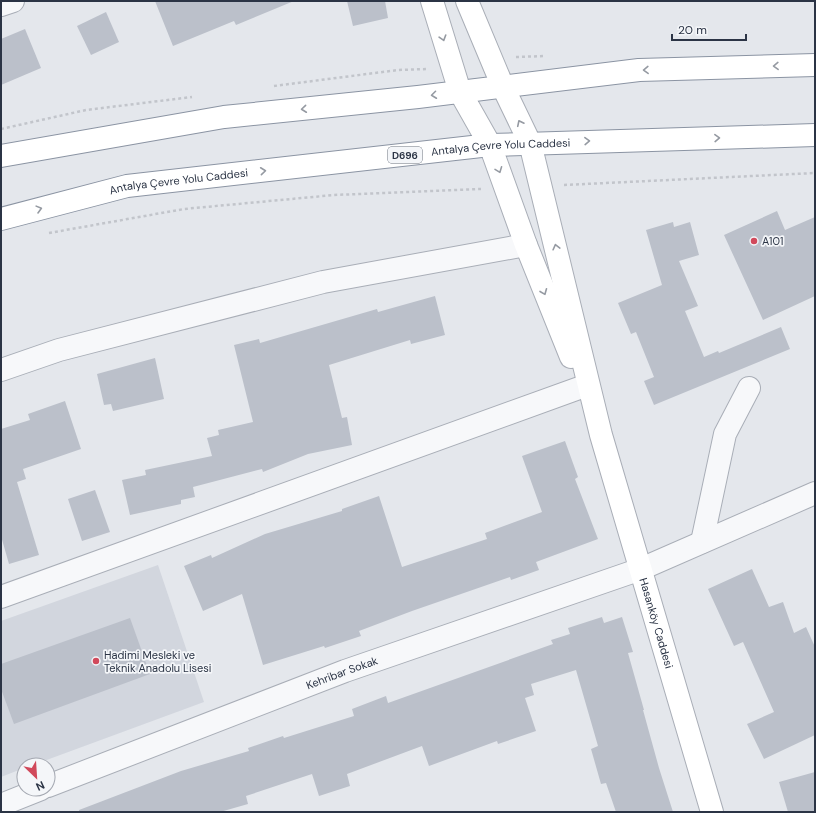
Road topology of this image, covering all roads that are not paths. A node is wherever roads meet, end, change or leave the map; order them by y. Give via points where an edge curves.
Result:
1 (13, 1) edge
2 (432, 1) edge
3 (468, 1) edge
4 (1, 5) edge
5 (815, 65) edge
6 (503, 87) junction
7 (460, 92) junction
8 (815, 135) edge
9 (530, 143) junction
10 (490, 145) junction
11 (1, 156) edge
12 (1, 219) edge
13 (526, 245) junction
14 (1, 370) edge
15 (582, 387) junction
16 (749, 388) dead end
17 (601, 435) junction
18 (815, 493) edge
19 (702, 542) junction
20 (640, 569) junction
21 (1, 597) edge
22 (56, 783) edge
23 (21, 797) edge
24 (1, 805) edge
25 (712, 812) edge

1 - 4 street
2 -> 7 main road
3 - 6 main road
5 -> 6 main road via 639,70
6 - 7 main road
9 -> 6 main road
7 - 10 main road
7 -> 11 main road via 224,117
9 -> 8 main road, Antalya Çevre Yolu Caddesi / D696
9 - 10 main road, Antalya Çevre Yolu Caddesi / D696
17 -> 9 main road
12 -> 10 main road, Antalya Çevre Yolu Caddesi / D696 via 127,186
10 -> 13 main road
13 - 14 street via 323,282 59,350
13 -> 15 main road
15 - 17 main road
15 - 21 street
16 - 19 street via 725,434
17 - 20 main road, Hasanköy Caddesi
18 - 19 street, Kehribar Sokak
19 - 20 street, Kehribar Sokak
20 - 22 street, Kehribar Sokak via 345,671
20 - 25 main road, Hasanköy Caddesi
23 - 24 street

